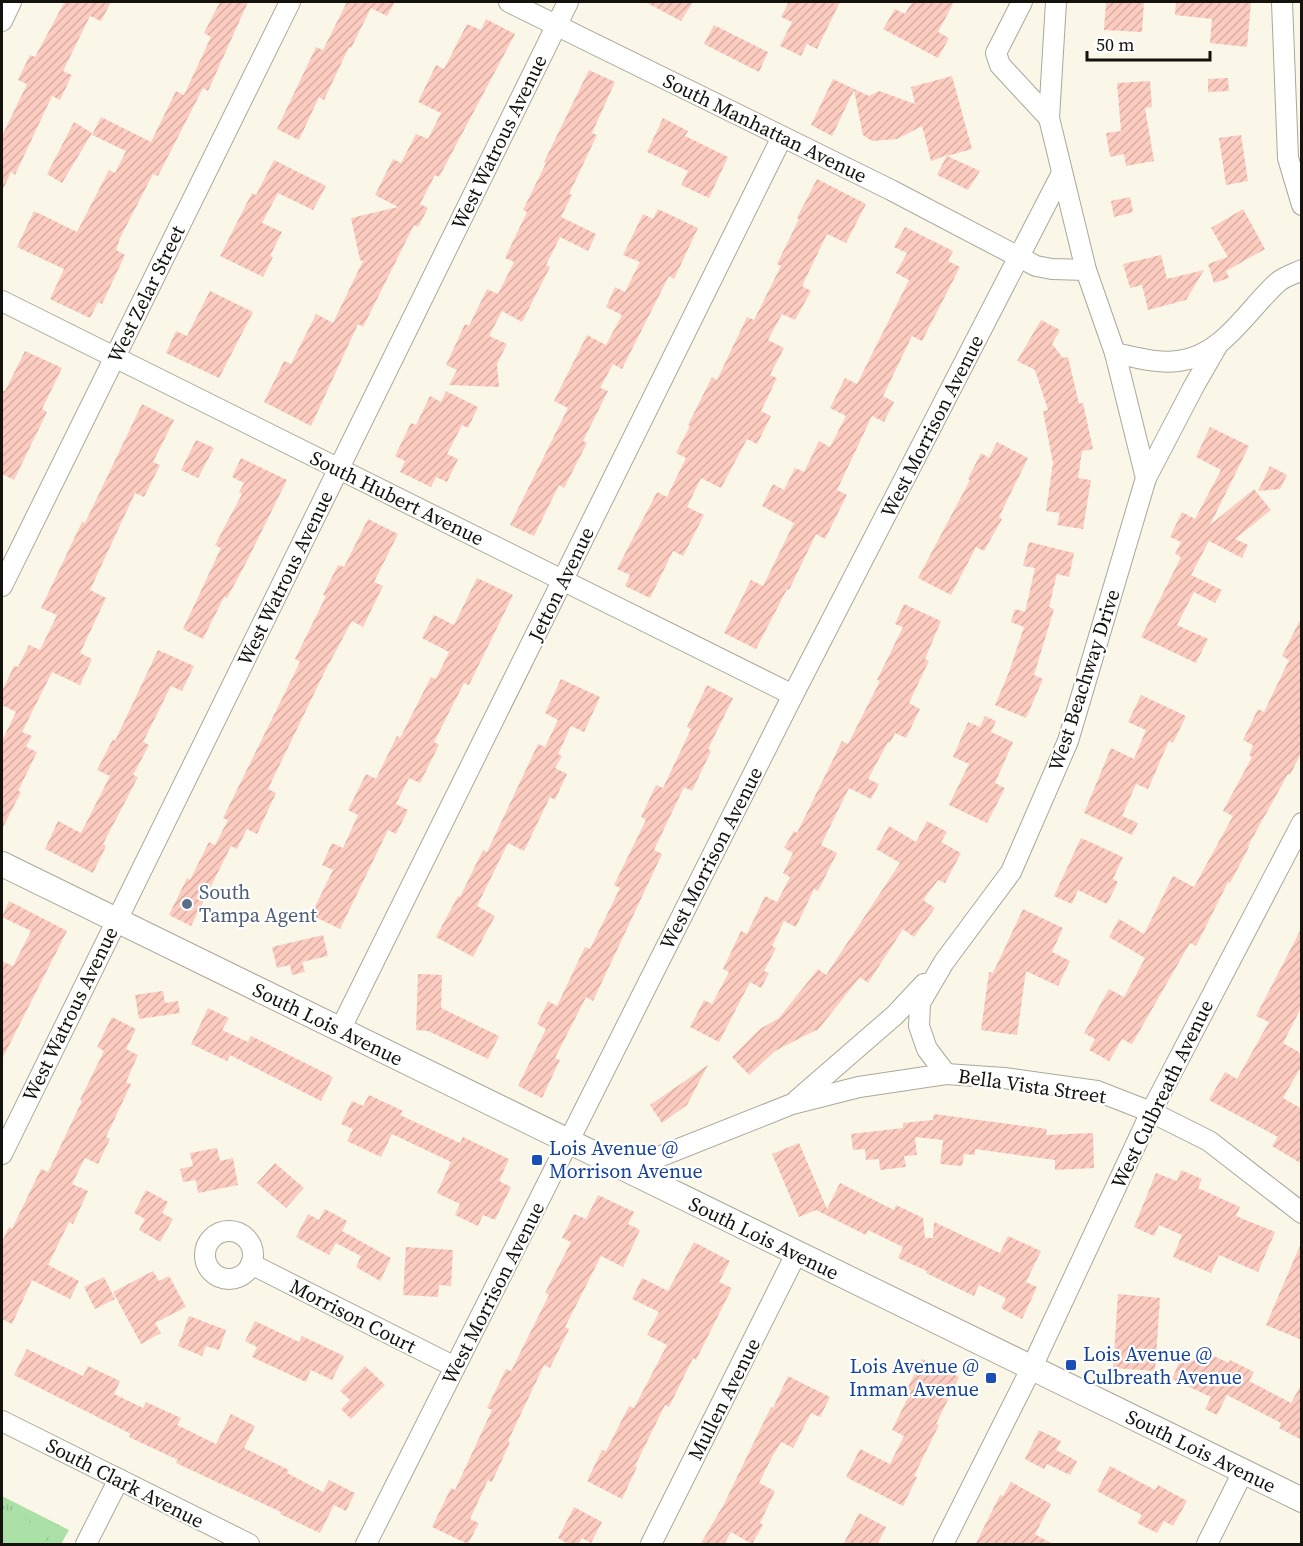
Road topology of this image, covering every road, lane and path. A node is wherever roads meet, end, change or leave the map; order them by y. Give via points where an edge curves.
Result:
1 (11, 2) edge
2 (290, 2) edge
3 (509, 2) edge
4 (568, 2) edge
5 (1022, 2) edge
6 (1056, 2) edge
7 (1282, 2) edge
8 (2, 21) edge
9 (556, 25) junction
10 (1049, 118) junction
11 (782, 137) junction
12 (1061, 175) junction
13 (1302, 205) edge
14 (1019, 257) junction
15 (1086, 270) junction
16 (1302, 270) edge
17 (2, 301) edge
18 (1219, 344) junction
19 (1115, 353) junction
20 (114, 357) junction
21 (338, 469) junction
22 (1146, 478) junction
23 (562, 580) junction
24 (2, 586) edge
25 (793, 695) junction
26 (1302, 823) edge
27 (2, 864) edge
28 (116, 920) junction
29 (944, 963) junction
30 (340, 1030) junction
31 (946, 1074) junction
32 (792, 1104) junction
33 (1151, 1112) junction
34 (568, 1142) junction
35 (2, 1154) edge
36 (626, 1170) junction
37 (1302, 1213) edge
38 (796, 1254) junction
39 (251, 1264) dead end
40 (455, 1367) junction
41 (1031, 1369) junction
42 (2, 1421) edge
43 (1243, 1472) junction
44 (118, 1479) junction
45 (1302, 1500) edge
46 (86, 1545) edge
47 (249, 1545) edge
48 (366, 1545) edge
49 (651, 1545) edge
50 (942, 1545) edge
51 (1207, 1545) edge

1 - 8 street
2 - 20 street, West Zelar Street
3 - 9 street, South Manhattan Avenue
4 - 9 street, West Watrous Avenue
5 - 10 street via 996,53 1000,65
6 - 10 street
7 - 13 street via 1288,158
9 - 11 street, South Manhattan Avenue
9 - 21 street, West Watrous Avenue
10 - 12 street
11 - 14 street, South Manhattan Avenue
11 - 23 street, Jetton Avenue
12 - 14 street, West Morrison Avenue
12 - 15 street
14 - 15 street via 1036,266
14 - 25 street, West Morrison Avenue
15 - 19 street
16 - 18 street via 1279,281
17 - 20 street, South Hubert Avenue
18 - 19 street via 1194,358 1178,361 1161,362
18 - 22 street, West Beachway Drive
19 - 22 street
20 - 21 street, South Hubert Avenue
20 - 24 street, West Zelar Street
21 - 23 street, South Hubert Avenue
21 - 28 street, West Watrous Avenue
22 - 29 street, West Beachway Drive via 1068,741 1011,872
23 - 25 street, South Hubert Avenue
23 - 30 street, Jetton Avenue
25 - 34 street, West Morrison Avenue
26 - 33 street, West Culbreath Avenue
27 - 28 street, South Lois Avenue
28 - 30 street, South Lois Avenue
28 - 35 street, West Watrous Avenue
29 - 31 street, West Beachway Drive via 920,1003 919,1026 927,1048
29 - 32 street, West Beachway Drive via 895,1015
30 - 34 street, South Lois Avenue
31 - 32 street, West Beachway Drive via 859,1087
31 - 33 street, Bella Vista Street via 1097,1091
32 - 36 street, West Beachway Drive
33 - 37 street, Bella Vista Street via 1209,1141
33 - 41 street, West Culbreath Avenue
34 - 36 street, South Lois Avenue
34 - 40 street, West Morrison Avenue
36 - 38 street, South Lois Avenue
38 - 41 street, South Lois Avenue
38 - 49 street, Mullen Avenue
39 - 40 street, Morrison Court
40 - 48 street, West Morrison Avenue
41 - 43 street, South Lois Avenue
41 - 50 street, West Culbreath Avenue
42 - 44 street, South Clark Avenue
43 - 45 street, South Lois Avenue
43 - 51 street
44 - 46 street
44 - 47 street, South Clark Avenue

